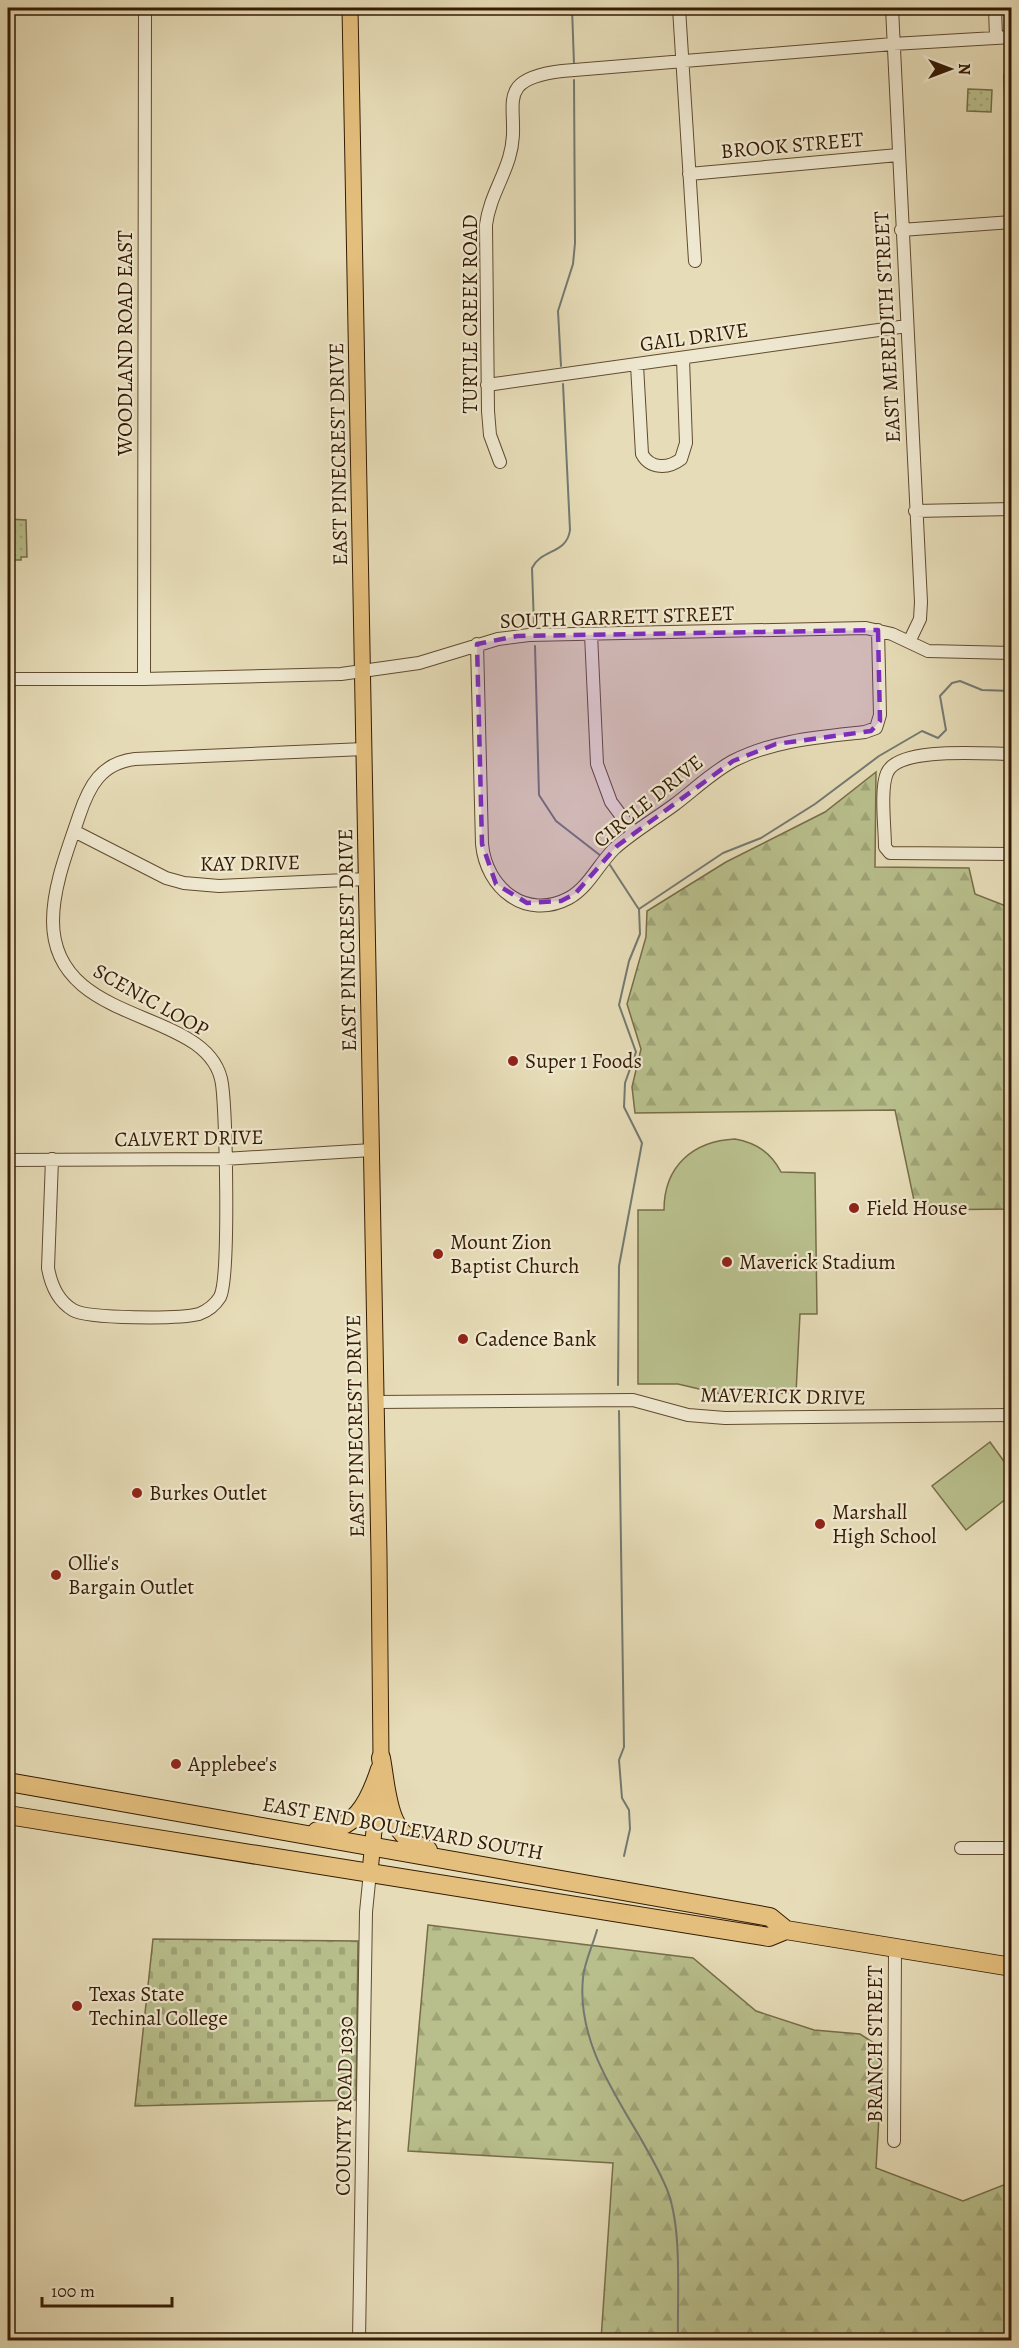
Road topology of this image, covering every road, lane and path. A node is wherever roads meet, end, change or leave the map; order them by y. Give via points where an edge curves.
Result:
1 (145, 8) edge
2 (350, 8) edge
3 (679, 8) edge
4 (892, 8) edge
5 (995, 8) edge
6 (1011, 37) edge
7 (996, 38) junction
8 (893, 44) junction
9 (682, 61) junction
10 (898, 155) junction
11 (689, 174) junction
12 (1011, 222) edge
13 (901, 230) junction
14 (695, 261) dead end
15 (907, 326) junction
16 (683, 359) junction
17 (637, 364) junction
18 (487, 386) junction
19 (500, 462) dead end
20 (1011, 509) edge
21 (915, 511) junction
22 (878, 630) junction
23 (591, 634) junction
24 (909, 642) junction
25 (477, 644) junction
26 (1011, 653) edge
27 (363, 671) junction
28 (8, 679) edge
29 (144, 679) junction
30 (364, 748) junction
31 (1011, 754) edge
32 (74, 831) junction
33 (634, 833) junction
34 (1011, 854) edge
35 (367, 879) junction
36 (372, 1150) junction
37 (52, 1159) junction
38 (224, 1159) junction
39 (8, 1160) edge
40 (376, 1402) junction
41 (1011, 1415) edge
42 (380, 1764) junction
43 (8, 1782) edge
44 (8, 1815) edge
45 (292, 1832) junction
46 (374, 1847) junction
47 (961, 1848) dead end
48 (1011, 1848) edge
49 (455, 1860) junction
50 (370, 1872) junction
51 (786, 1930) junction
52 (895, 1948) junction
53 (1011, 1967) edge
54 (894, 2141) dead end
55 (359, 2340) edge

1 - 29 street, WOODLAND ROAD EAST
2 - 27 main road, EAST PINECREST DRIVE
3 - 9 street
4 - 8 street, EAST MEREDITH STREET
5 - 7 street
6 - 7 street, TURTLE CREEK ROAD
7 - 8 street, TURTLE CREEK ROAD
8 - 9 street, TURTLE CREEK ROAD
8 - 10 street, EAST MEREDITH STREET
9 - 11 street
9 - 18 street, TURTLE CREEK ROAD via 550,72 523,81 513,93 510,157 489,206 486,225
10 - 11 street, BROOK STREET
10 - 13 street, EAST MEREDITH STREET
11 - 14 street
12 - 13 street
13 - 15 street, EAST MEREDITH STREET
15 - 16 street, GAIL DRIVE
15 - 21 street, EAST MEREDITH STREET
16 - 17 street, GAIL DRIVE
16 - 17 street via 686,443 681,459 668,466 653,465 642,454
17 - 18 street, GAIL DRIVE
18 - 19 street, TURTLE CREEK ROAD via 489,425
20 - 21 street
21 - 24 street, EAST MEREDITH STREET via 921,611
22 - 23 street, SOUTH GARRETT STREET
22 - 24 street, SOUTH GARRETT STREET
22 - 33 street, CIRCLE DRIVE via 880,715 876,728 776,744 749,754 706,778
23 - 25 street, SOUTH GARRETT STREET via 508,637
23 - 33 street via 599,772 611,801
24 - 26 street, SOUTH GARRETT STREET via 936,652
25 - 27 street, SOUTH GARRETT STREET via 419,663
25 - 33 street, CIRCLE DRIVE via 482,844 485,863 495,884 508,896 527,903 561,902 581,889 611,852
27 - 29 street, SOUTH GARRETT STREET
27 - 30 main road, EAST PINECREST DRIVE
28 - 29 street, SOUTH GARRETT STREET
30 - 32 street, SCENIC LOOP via 118,762 106,768 89,788
30 - 35 main road, EAST PINECREST DRIVE
31 - 34 street via 917,755 892,766 885,780 885,847 890,853
32 - 35 street, KAY DRIVE via 166,878 184,883 219,886
32 - 38 street, SCENIC LOOP via 53,914 62,958 87,990 198,1045 210,1057 222,1084
35 - 36 main road, EAST PINECREST DRIVE
36 - 38 street, CALVERT DRIVE
36 - 40 main road, EAST PINECREST DRIVE
37 - 38 street, CALVERT DRIVE
37 - 38 street, SCENIC LOOP via 50,1277 56,1293 70,1307 81,1314 98,1316 194,1315 217,1301 224,1279
37 - 39 street, CALVERT DRIVE
40 - 41 street, MAVERICK DRIVE via 633,1400 688,1415 725,1418
40 - 42 main road, EAST PINECREST DRIVE
42 - 45 highway via 365,1805 350,1822 331,1831
42 - 46 main road, EAST PINECREST DRIVE
42 - 49 highway via 390,1812 399,1831 418,1847
43 - 45 highway, EAST END BOULEVARD SOUTH
44 - 50 highway, EAST END BOULEVARD SOUTH
45 - 46 highway, EAST END BOULEVARD SOUTH
46 - 49 highway, EAST END BOULEVARD SOUTH
46 - 50 main road, EAST PINECREST DRIVE
47 - 48 street
49 - 51 highway, EAST END BOULEVARD SOUTH via 771,1917
50 - 51 highway, EAST END BOULEVARD SOUTH via 769,1937
50 - 55 street, COUNTY ROAD 1030 via 366,1912
51 - 52 highway, EAST END BOULEVARD SOUTH
52 - 53 highway, EAST END BOULEVARD SOUTH
52 - 54 street, BRANCH STREET

